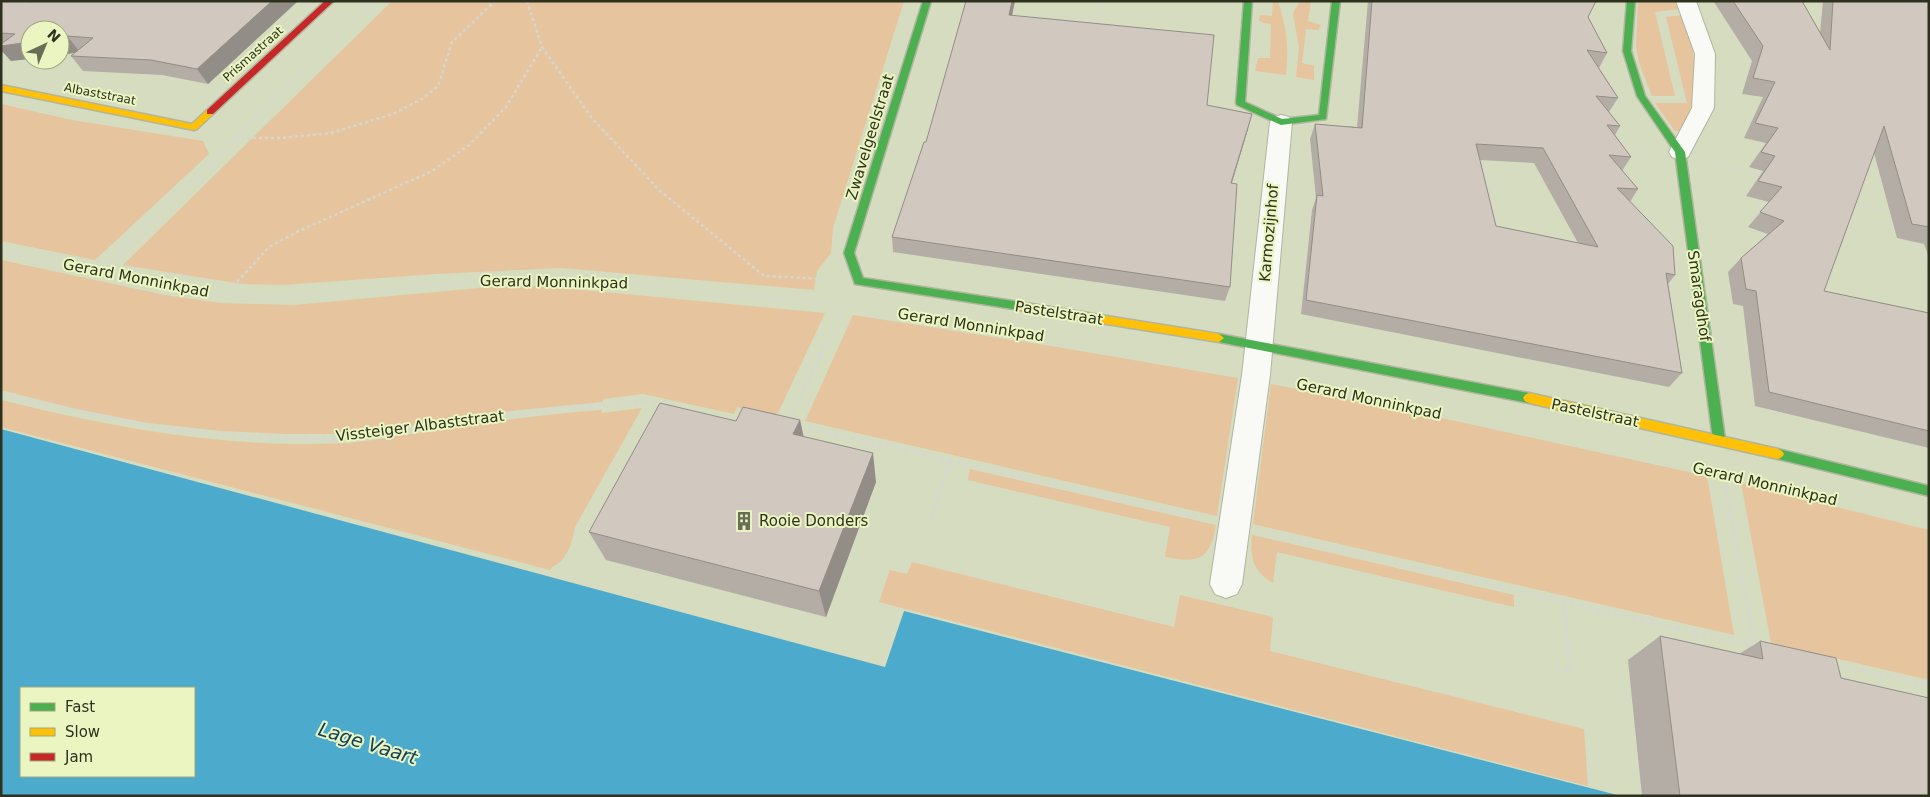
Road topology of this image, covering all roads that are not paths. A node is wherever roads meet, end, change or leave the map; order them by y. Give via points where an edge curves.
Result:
1 (330, 1) edge
2 (927, 1) edge
3 (1248, 1) edge
4 (1336, 1) edge
5 (1631, 1) edge
6 (1686, 1) edge
7 (1, 88) edge
8 (1281, 122) junction
9 (194, 127) joint
10 (1680, 152) junction
11 (859, 281) joint
12 (1259, 345) junction
13 (1719, 439) junction
14 (1929, 491) edge
15 (1226, 584) dead end

1 - 9 street, Prismastraat
2 - 11 street, Zwavelgeelstraat via 849,253
3 - 8 street via 1240,103
4 - 8 street via 1323,117
5 - 10 street, Smaragdhof via 1627,51 1641,96
6 - 10 street via 1704,54 1703,108
7 - 9 street, Albaststraat
8 - 12 street, Karmozijnhof
10 - 13 street, Smaragdhof
11 - 12 street, Pastelstraat
12 - 13 street, Pastelstraat
12 - 15 street
13 - 14 street, Pastelstraat

